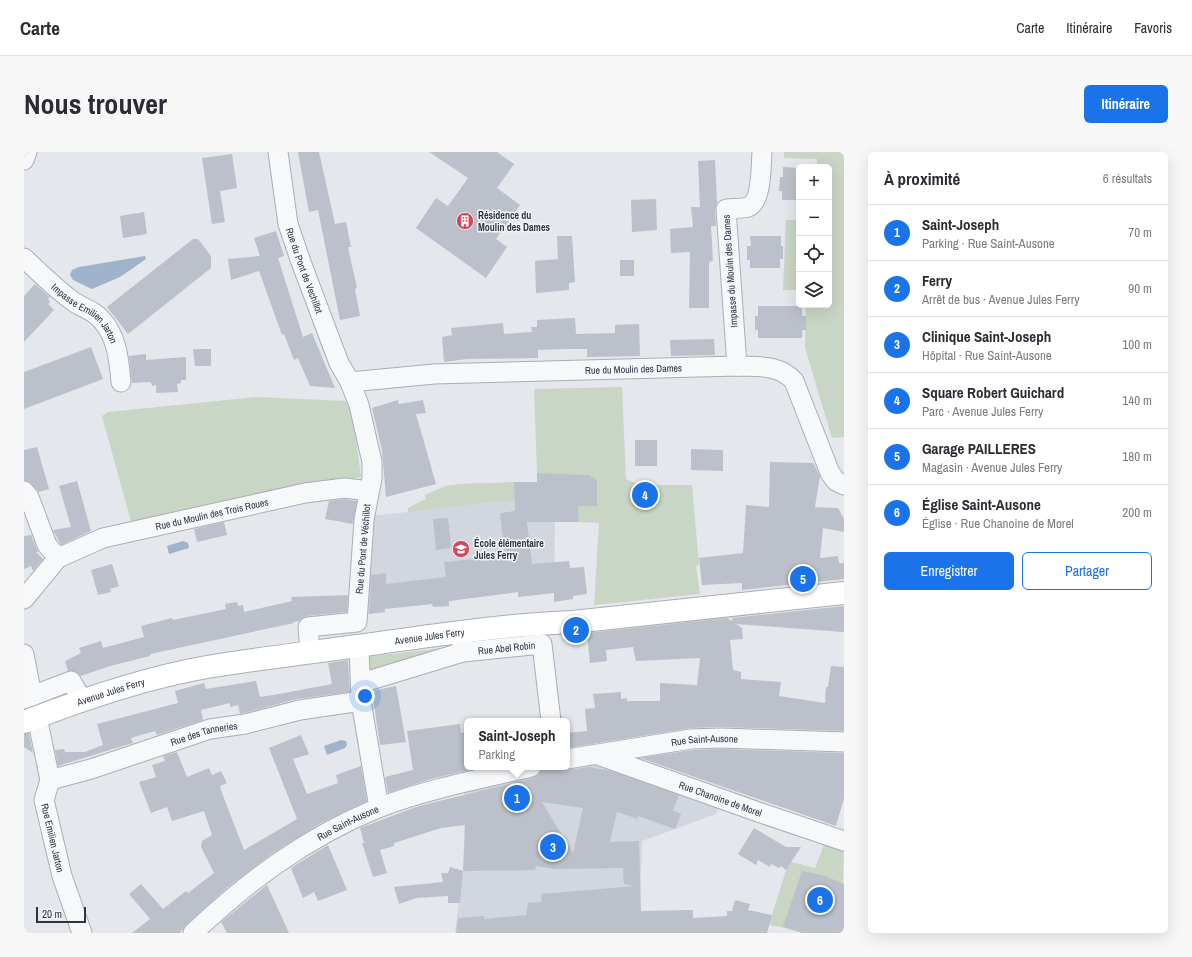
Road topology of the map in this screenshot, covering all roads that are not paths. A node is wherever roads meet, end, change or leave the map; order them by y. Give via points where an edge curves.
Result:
1 (27, 152) edge
2 (278, 152) edge
3 (762, 152) edge
4 (24, 160) edge
5 (24, 258) edge
6 (737, 366) junction
7 (121, 382) dead end
8 (350, 382) junction
9 (844, 485) edge
10 (368, 491) junction
11 (24, 492) edge
12 (58, 558) junction
13 (844, 593) edge
14 (24, 599) edge
15 (460, 630) junction
16 (359, 646) junction
17 (310, 652) junction
18 (463, 652) junction
19 (24, 654) edge
20 (361, 692) junction
21 (28, 698) edge
22 (82, 700) junction
23 (552, 718) edge
24 (30, 720) edge
25 (844, 742) edge
26 (597, 755) junction
27 (570, 759) edge
28 (519, 770) edge
29 (50, 780) junction
30 (379, 808) junction
31 (844, 841) edge
32 (82, 933) edge
33 (193, 933) edge

1 - 4 street
2 - 8 street, Rue du Pont de Vechillot via 288,224 326,330 339,363
3 - 6 street, Impasse du Moulin des Dames via 755,203 748,207 726,208
5 - 7 street, Impasse Emilien Jarton via 51,284 72,301 95,314 105,325 116,343
6 - 8 street, Rue du Moulin des Dames via 434,374
6 - 9 street, Rue du Moulin des Dames via 776,368 787,373 794,381 830,473 836,481
8 - 10 street, Rue du Pont de Véchillot via 362,413 372,462 372,478
10 - 12 street, Rue du Moulin des Trois Roues via 345,488 305,493 103,538
10 - 17 street, Rue du Pont de Véchillot via 357,622 308,627
11 - 12 street via 29,497 47,545
12 - 14 street
13 - 15 street, Avenue Jules Ferry via 573,622
15 - 16 street, Avenue Jules Ferry
15 - 18 street, Rue Abel Robin
16 - 17 street, Avenue Jules Ferry
16 - 20 street
17 - 22 street, Avenue Jules Ferry via 161,677
18 - 20 street, Rue des Tanneries
18 - 23 street, Rue Abel Robin via 542,644
19 - 21 street
20 - 29 street, Rue des Tanneries via 245,724 210,729
20 - 30 street
21 - 22 street via 71,681
22 - 24 street, Avenue Jules Ferry
24 - 29 street, Rue Emilien Jarton
25 - 26 street, Rue Saint-Ausone via 691,739
26 - 27 street, Rue Saint-Ausone
26 - 31 street, Rue Chanoine de Morel
28 - 30 street, Rue Saint-Ausone via 440,789
29 - 32 street, Rue Emilien Jarton via 44,800 62,876
30 - 33 street, Rue Saint-Ausone via 293,852 262,872

